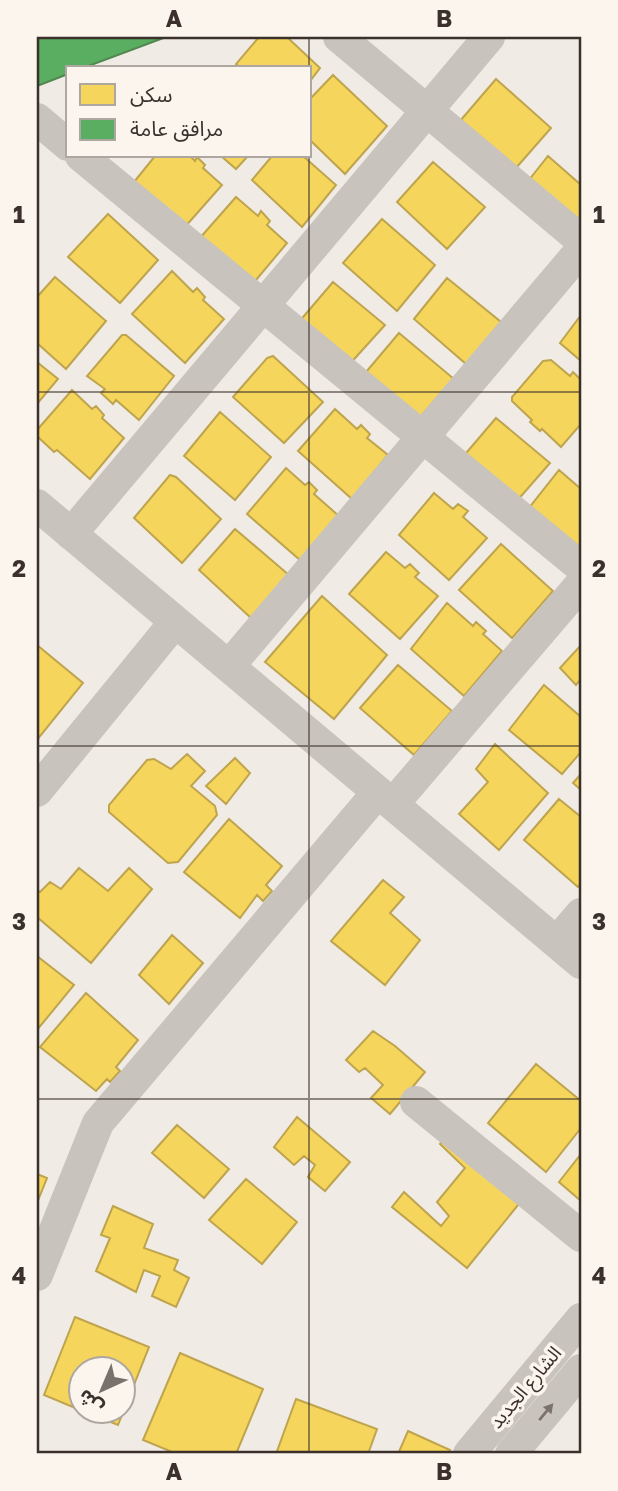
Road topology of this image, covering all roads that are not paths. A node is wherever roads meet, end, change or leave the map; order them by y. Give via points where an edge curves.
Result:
1 (339, 37) edge
2 (489, 37) edge
3 (426, 110) junction
4 (37, 119) edge
5 (66, 143) edge
6 (83, 158) edge
7 (581, 240) edge
8 (581, 250) edge
9 (263, 305) junction
10 (423, 437) junction
11 (37, 505) edge
12 (71, 534) junction
13 (581, 567) edge
14 (581, 584) edge
15 (175, 622) junction
16 (229, 667) junction
17 (37, 791) edge
18 (386, 798) junction
19 (581, 914) edge
20 (557, 942) junction
21 (581, 963) edge
22 (416, 1102) dead end
23 (581, 1236) edge
24 (37, 1275) edge
25 (581, 1319) edge
26 (581, 1370) edge
27 (469, 1454) edge
28 (511, 1454) edge

1 - 3 street
2 - 3 street
3 - 7 street
3 - 9 street
4 - 5 street
6 - 9 street
8 - 10 street
9 - 10 street
9 - 12 street
10 - 13 street
10 - 16 street
11 - 12 street
12 - 15 street
14 - 18 street
15 - 16 street
15 - 17 street
16 - 18 street
18 - 20 street
18 - 24 street via 99,1123
19 - 20 street
20 - 21 street
22 - 23 street
25 - 27 street, الشارع الجديد
28 -> 26 street, الشارع الجديد

